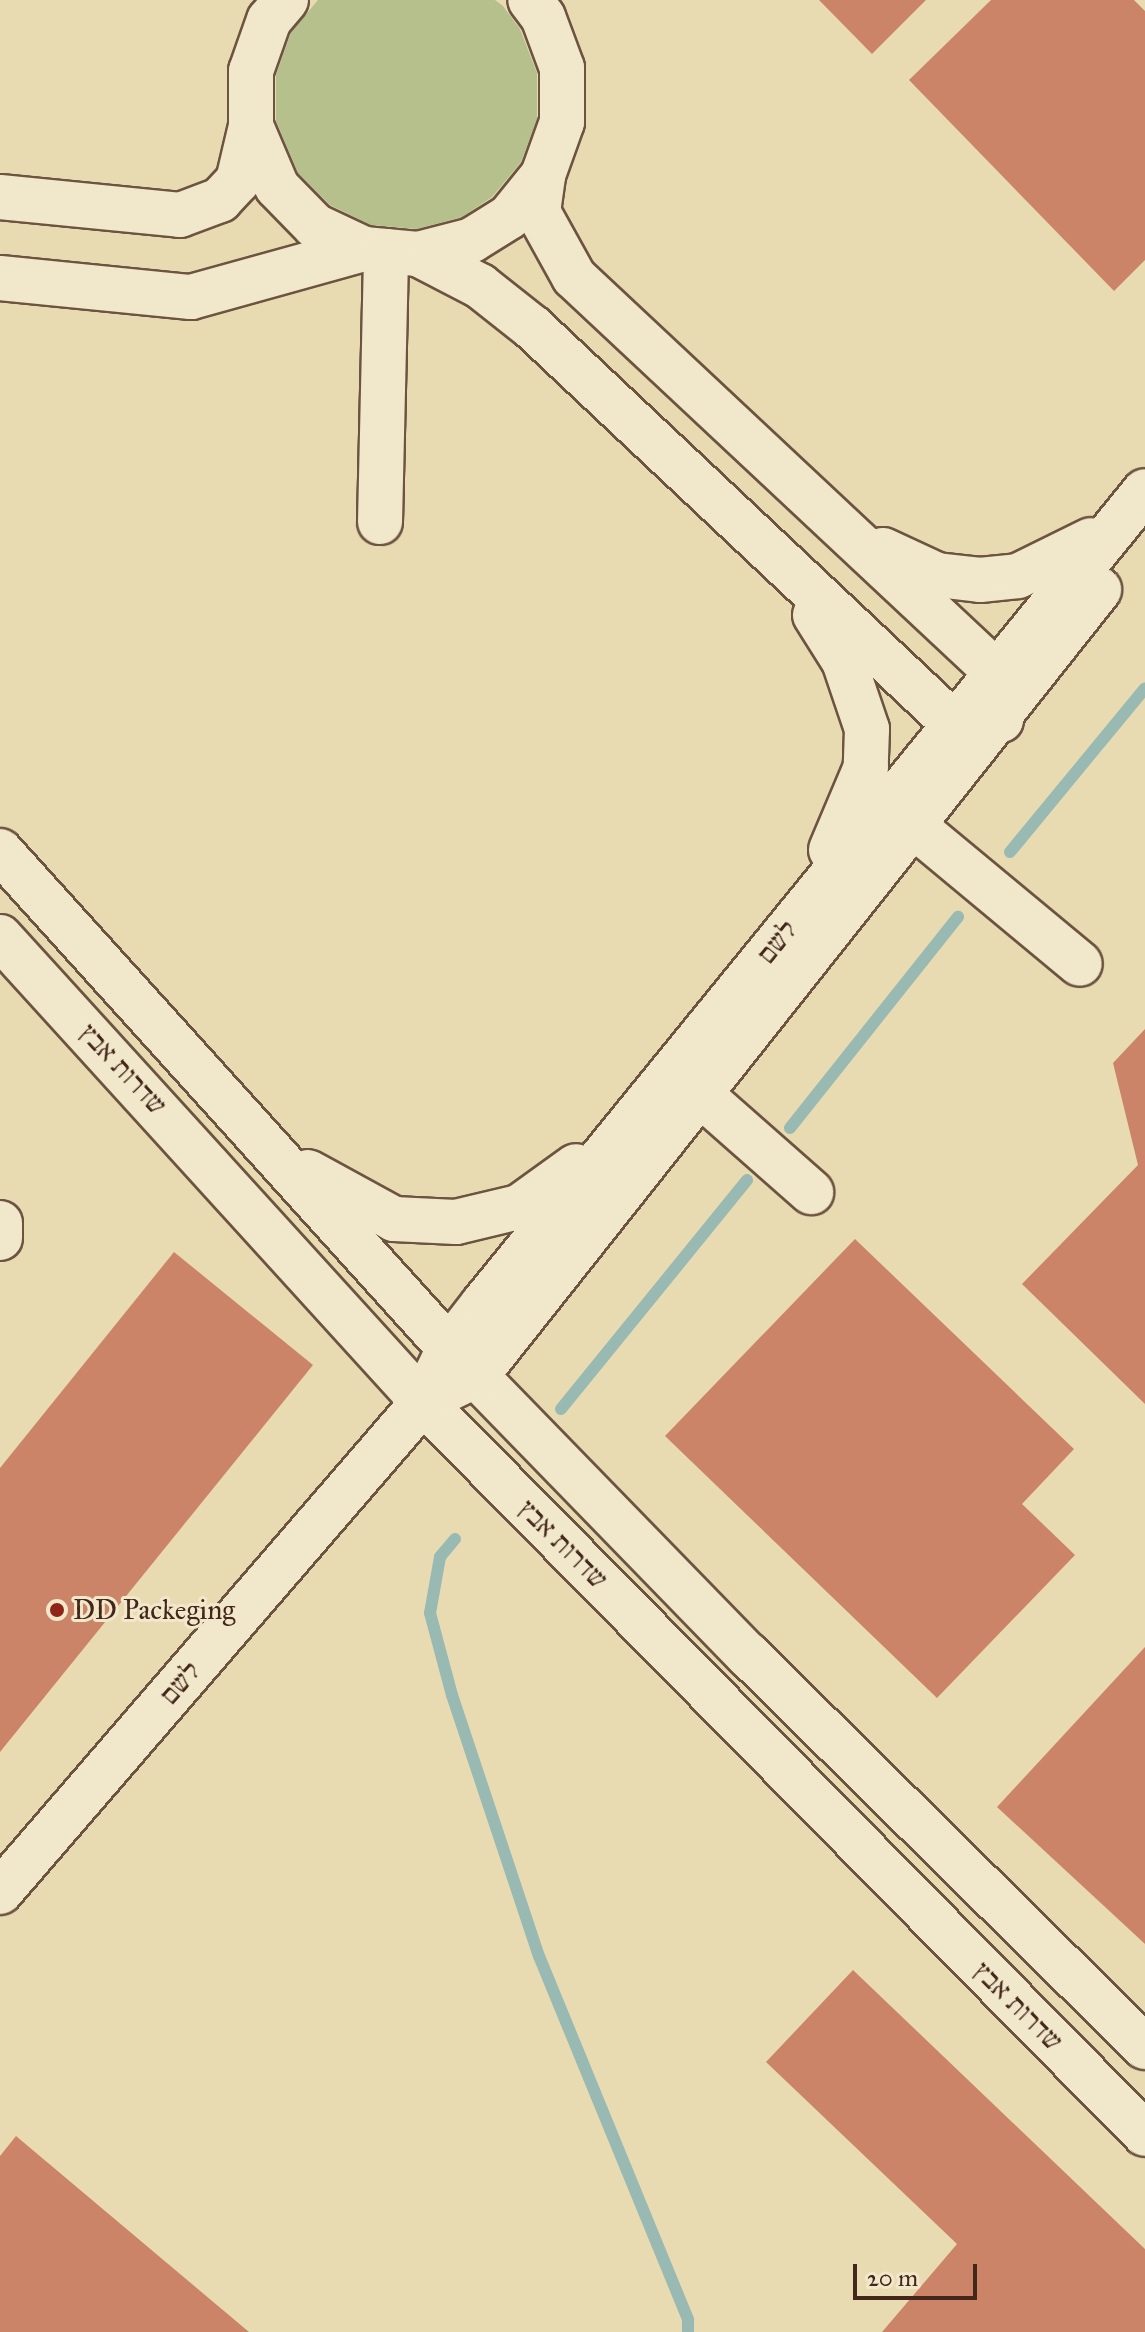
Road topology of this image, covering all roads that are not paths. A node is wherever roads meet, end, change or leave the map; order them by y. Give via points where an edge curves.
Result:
1 (251, 0) edge
2 (286, 0) edge
3 (530, 0) edge
4 (260, 47) junction
5 (251, 126) junction
6 (543, 175) junction
7 (0, 197) edge
8 (389, 251) junction
9 (0, 278) edge
10 (1145, 491) edge
11 (380, 522) dead end
12 (1128, 529) edge
13 (849, 535) junction
14 (782, 562) junction
15 (996, 672) junction
16 (1001, 720) junction
17 (954, 724) junction
18 (915, 827) junction
19 (0, 851) edge
20 (797, 919) junction
21 (0, 937) edge
22 (1080, 964) dead end
23 (701, 1095) junction
24 (631, 1122) junction
25 (254, 1133) junction
26 (811, 1192) dead end
27 (0, 1223) edge
28 (0, 1238) edge
29 (463, 1361) junction
30 (423, 1402) junction
31 (0, 1892) edge
32 (1145, 2047) edge
33 (1145, 2134) edge

1 - 4 street
2 - 4 street via 269,20
3 - 6 street via 543,17 562,68 562,122
4 - 5 street via 251,71
5 - 7 street via 238,181 220,200 180,215
5 - 8 street via 277,187 315,226
6 - 8 street via 509,217 472,240
6 - 13 street via 538,212 574,277
8 - 9 street via 191,297
8 - 11 street
8 - 14 street via 480,286 532,327
10 - 12 street, לשם
12 - 13 street via 1018,576 980,580 937,575
12 - 15 street, לשם
12 - 16 street, לשם
13 - 15 street
14 - 17 street
14 - 20 street via 844,661 867,729 866,767 852,810
15 - 16 street
15 - 17 street, לשם
16 - 17 street
16 - 18 street, לשם
17 - 20 street, לשם
18 - 22 street
18 - 23 street, לשם
19 - 25 street, שדרות אבץ
20 - 24 street, לשם
21 - 30 street, שדרות אבץ
23 - 26 street
23 - 29 street, לשם
24 - 25 street via 519,1207 456,1222 394,1219 332,1189
24 - 29 street, לשם
25 - 29 street, שדרות אבץ
27 - 28 street
29 - 30 street, לשם
29 - 32 street, שדרות אבץ via 748,1655
30 - 31 street, לשם
30 - 33 street, שדרות אבץ

